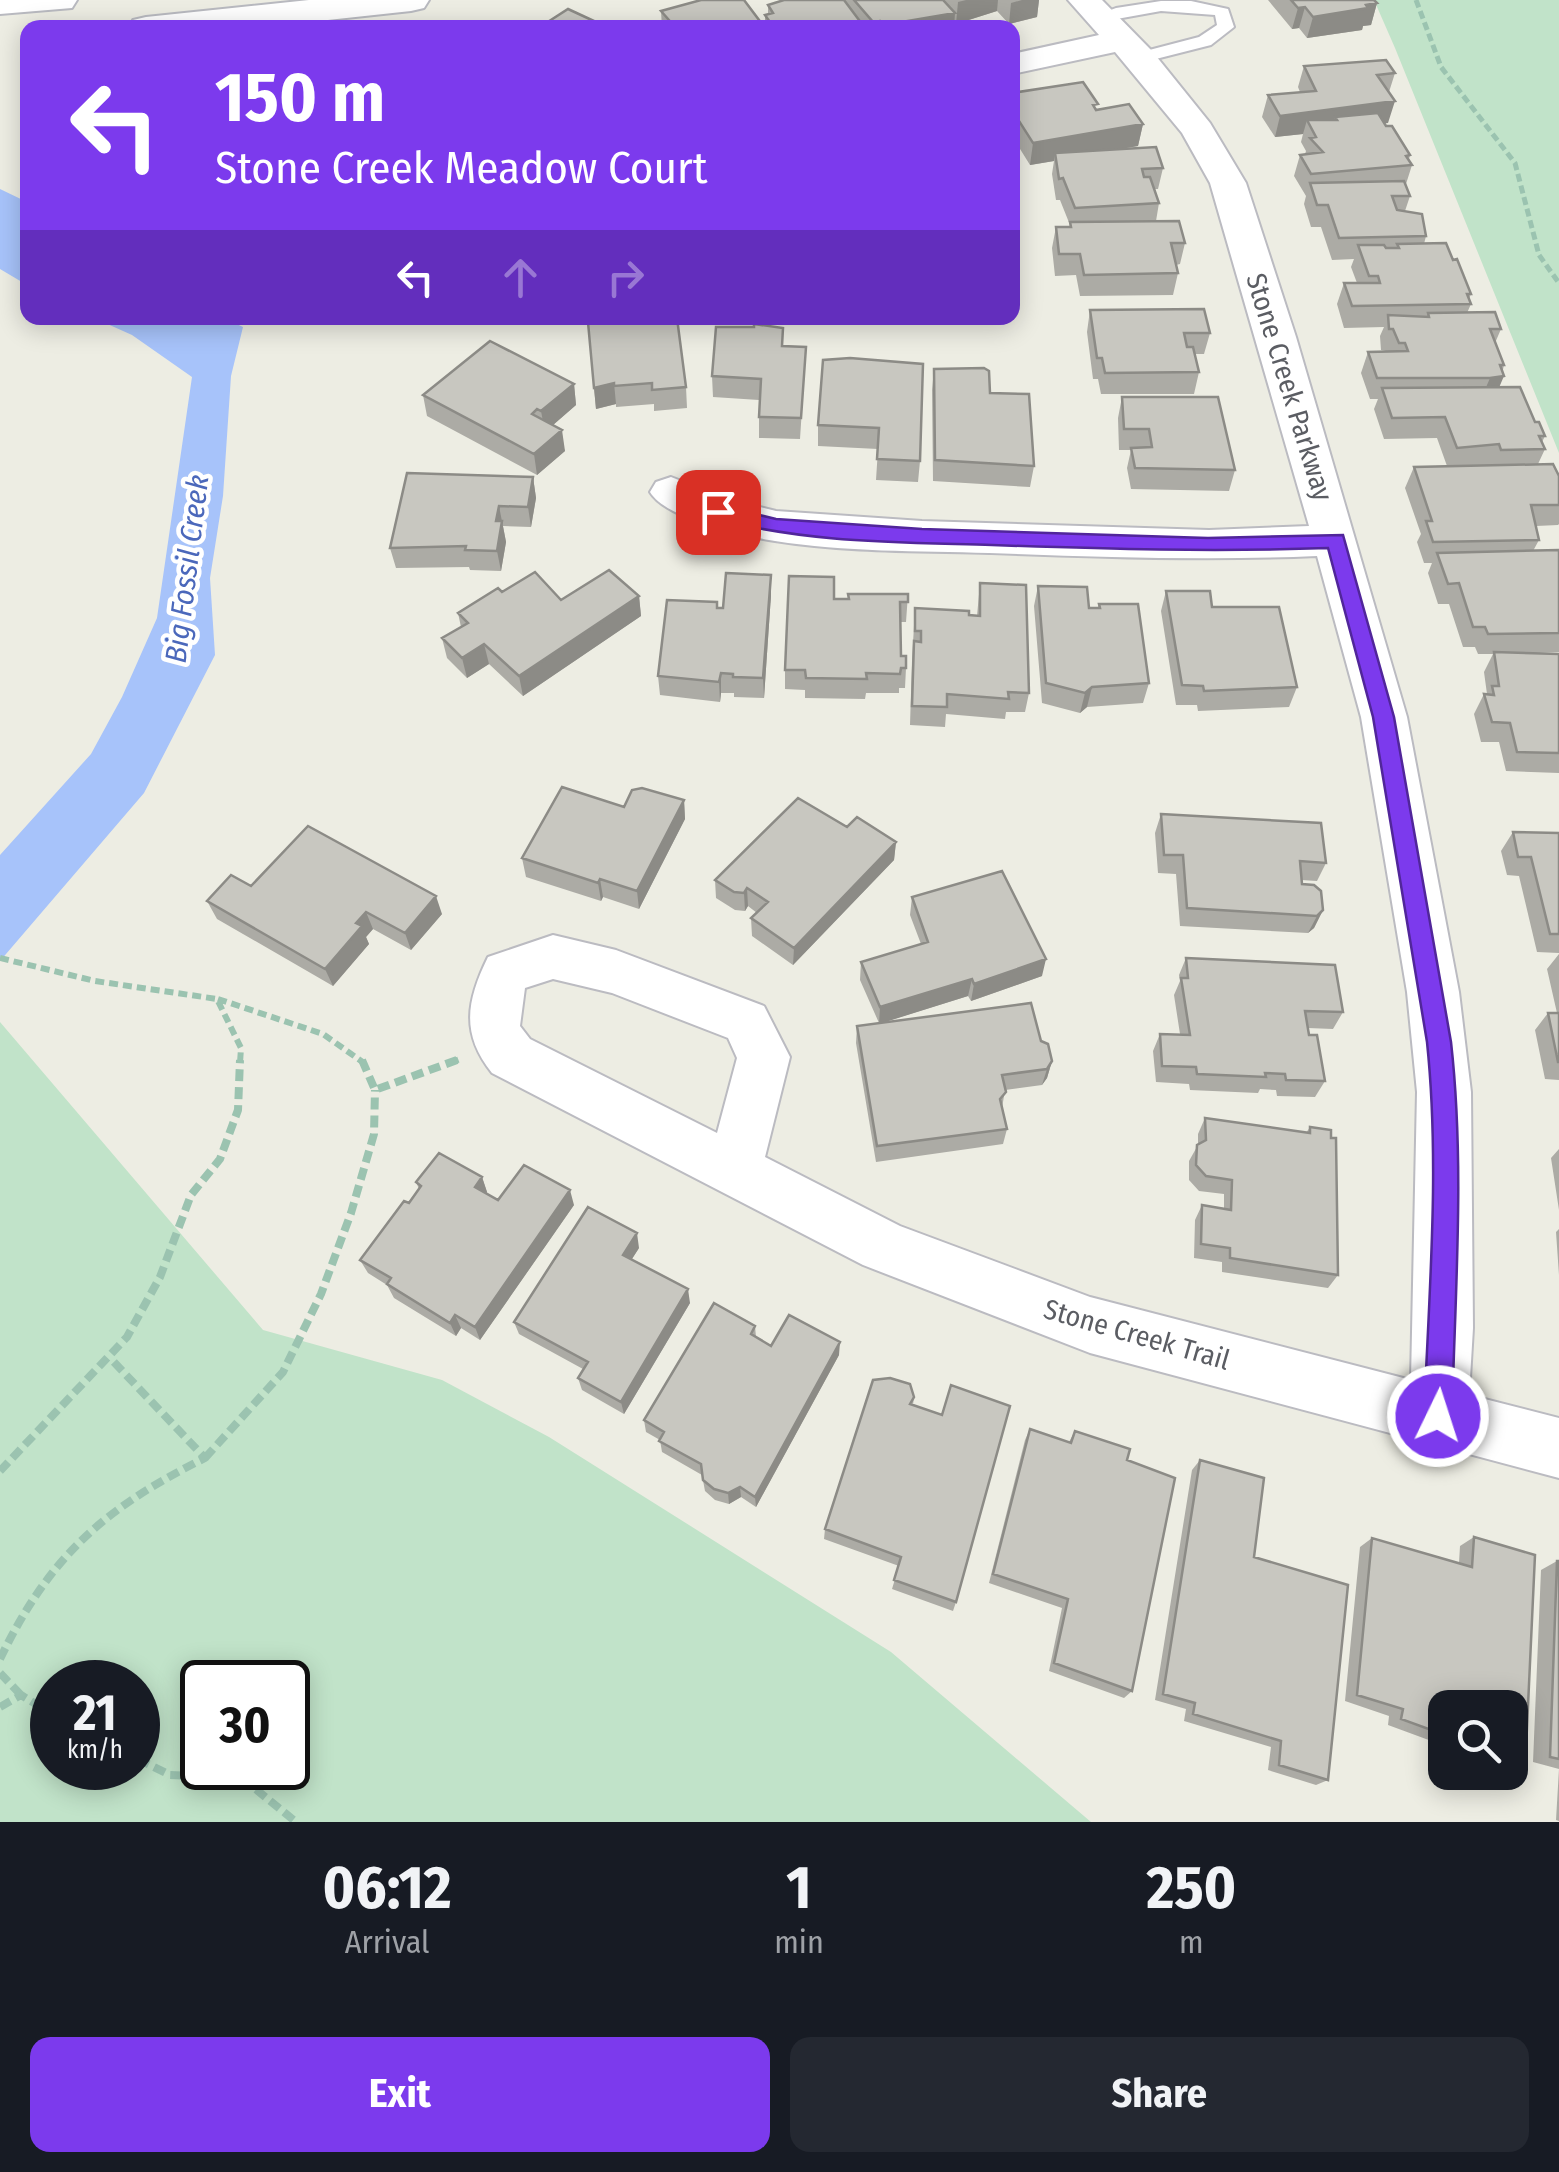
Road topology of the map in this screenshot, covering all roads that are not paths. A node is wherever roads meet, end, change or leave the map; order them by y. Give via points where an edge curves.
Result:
1 (58, 0) edge
2 (412, 0) edge
3 (0, 4) edge
4 (222, 20) edge
5 (1112, 29) edge
6 (1020, 61) edge
7 (672, 492) dead end
8 (1336, 540) junction
9 (734, 1169) junction
10 (1438, 1416) junction
11 (1559, 1448) edge

1 - 3 main road
2 - 4 main road
5 - 5 lane via 1161,1 1195,2 1222,12 1226,27 1205,41
5 - 6 street
5 - 8 street, Stone Creek Parkway via 1198,130 1228,183
7 - 8 street via 776,526 1208,545
8 - 10 street, Stone Creek Parkway via 1384,717 1439,1042 1446,1180
9 - 9 street, Stone Creek Trail via 764,1056 746,1022 616,972 553,956 506,973 492,1004 492,1024 511,1056
9 - 10 street, Stone Creek Trail via 882,1246 1090,1326
10 - 11 street, Stone Creek Trail

